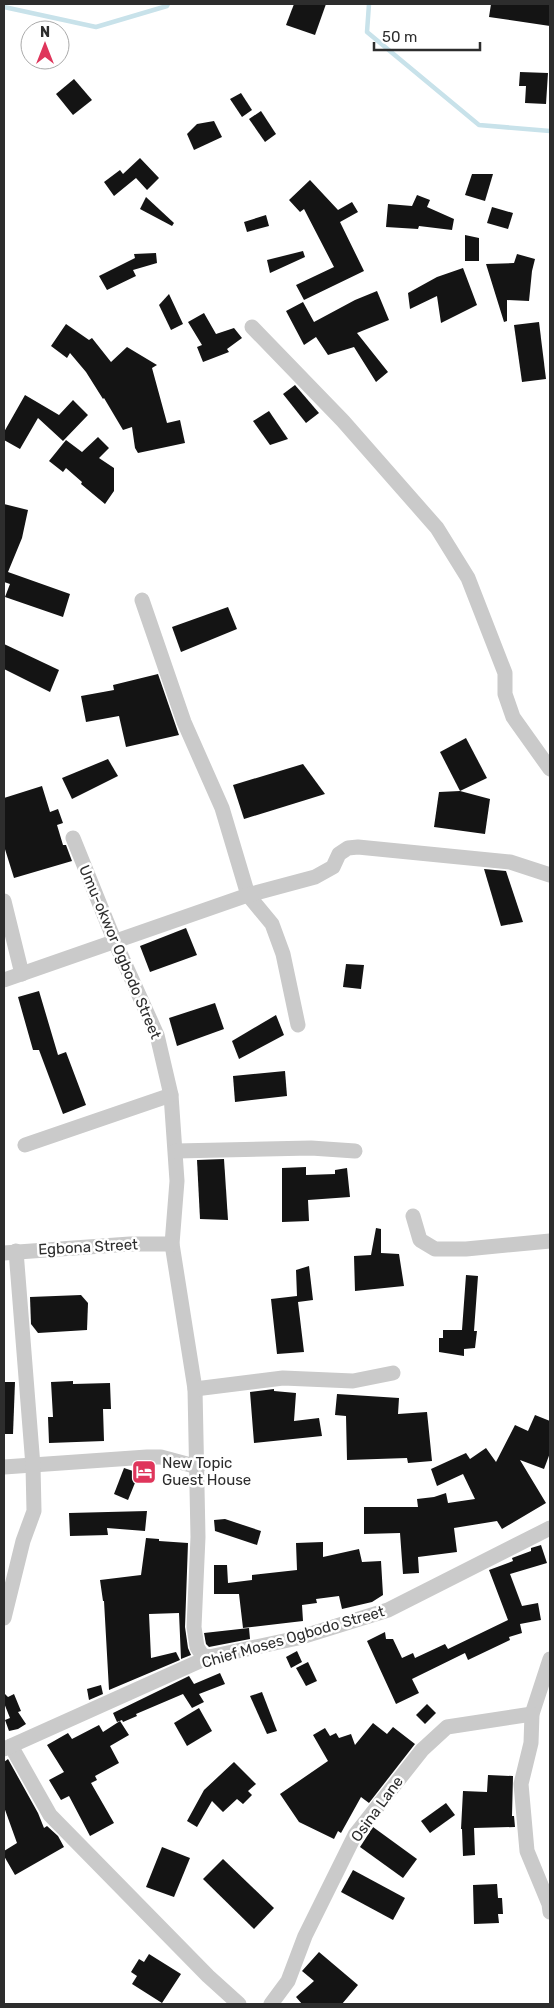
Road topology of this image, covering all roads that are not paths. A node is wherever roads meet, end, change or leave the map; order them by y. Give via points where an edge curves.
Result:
1 (252, 327) dead end
2 (142, 600) dead end
3 (550, 769) edge
4 (73, 838) dead end
5 (550, 875) edge
6 (248, 895) junction
7 (4, 901) edge
8 (115, 942) junction
9 (22, 974) junction
10 (4, 980) edge
11 (298, 1025) dead end
12 (171, 1095) junction
13 (25, 1145) dead end
14 (176, 1151) junction
15 (355, 1151) dead end
16 (413, 1216) dead end
17 (550, 1241) edge
18 (172, 1244) junction
19 (10, 1252) edge
20 (393, 1373) dead end
21 (195, 1389) junction
22 (33, 1466) junction
23 (4, 1467) edge
24 (198, 1467) junction
25 (550, 1528) edge
26 (4, 1618) edge
27 (209, 1658) junction
28 (550, 1659) edge
29 (532, 1714) junction
30 (7, 1747) edge
31 (550, 1907) edge
32 (239, 2004) edge
33 (271, 2004) edge

1 - 3 street via 343,421 437,528 468,578 505,673 505,694 512,717
2 - 6 street via 184,722 222,808
4 - 8 street, Umu-okwor Ogbodo Street
5 - 6 street via 510,862 358,847 348,848 339,854 333,868 315,877
6 - 8 street
6 - 11 street via 272,924 283,954
7 - 9 street
8 - 9 street
8 - 12 street, Umu-okwor Ogbodo Street via 156,1035
9 - 10 street
12 - 13 street
12 - 14 street, Umu-okwor Ogbodo Street
14 - 15 street via 311,1148
14 - 18 street, Umu-okwor Ogbodo Street via 177,1191
16 - 17 street via 420,1240 435,1249
18 - 19 street, Egbona Street
18 - 21 street, Umu-okwor Ogbodo Street
19 - 22 street
20 - 21 street via 353,1381 283,1378
21 - 24 street, Umu-okwor Ogbodo Street
22 - 23 street
22 - 24 street via 161,1457
22 - 26 street via 34,1511
24 - 27 street, Umu-okwor Ogbodo Street via 194,1627 197,1647 202,1655
25 - 27 street, Chief Moses Ogbodo Street via 388,1610 298,1638
27 - 30 street, Chief Moses Ogbodo Street
28 - 29 street
29 - 31 street via 531,1743 521,1784 526,1842
29 - 33 street, Osina Lane via 447,1727 422,1750 355,1835 305,1936 288,1981
30 - 32 street via 50,1815

